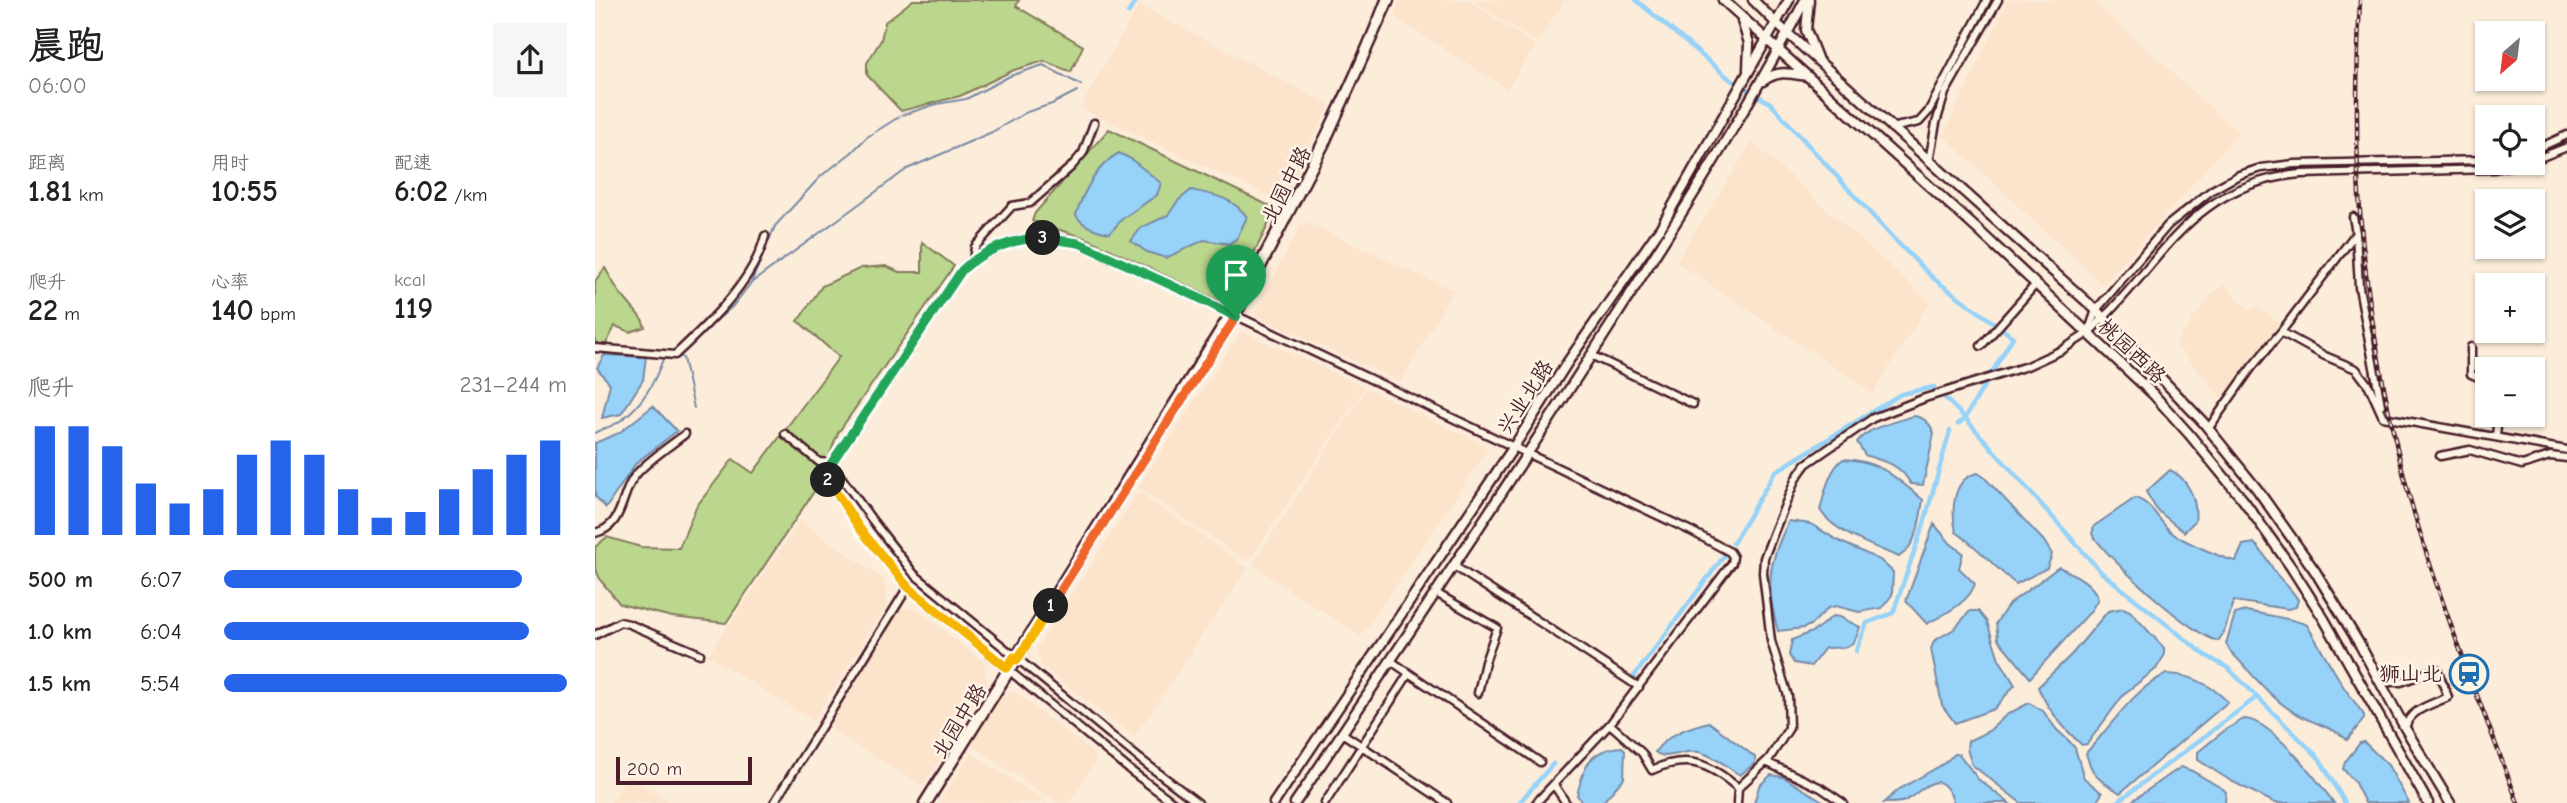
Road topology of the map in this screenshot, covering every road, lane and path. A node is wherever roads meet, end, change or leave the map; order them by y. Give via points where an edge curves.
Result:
1 (1387, 0) edge
2 (1723, 0) edge
3 (1753, 0) edge
4 (1789, 0) edge
5 (1807, 0) edge
6 (1987, 0) edge
7 (1998, 0) edge
8 (1739, 15) junction
9 (1776, 23) junction
10 (1787, 33) junction
11 (1767, 40) junction
12 (1778, 51) junction
13 (1818, 61) junction
14 (1747, 76) junction
15 (1806, 76) junction
16 (1760, 82) junction
17 (1094, 123) dead end
18 (1891, 128) junction
19 (2567, 135) edge
20 (2545, 145) edge
21 (2567, 147) edge
22 (2545, 156) edge
23 (2475, 160) edge
24 (1929, 161) junction
25 (2475, 170) edge
26 (2353, 217) dead end
27 (2168, 225) junction
28 (2177, 233) junction
29 (2355, 233) junction
30 (765, 236) dead end
31 (973, 260) junction
32 (2036, 284) junction
33 (2096, 310) junction
34 (1233, 315) junction
35 (2104, 318) junction
36 (2281, 332) junction
37 (2088, 333) junction
38 (1981, 346) dead end
39 (2471, 347) dead end
40 (595, 348) edge
41 (1591, 355) junction
42 (2475, 376) edge
43 (1693, 404) dead end
44 (2383, 417) junction
45 (2496, 427) edge
46 (2209, 429) junction
47 (685, 434) dead end
48 (785, 434) dead end
49 (2495, 437) junction
50 (1513, 448) junction
51 (2567, 450) edge
52 (1527, 454) junction
53 (2440, 456) dead end
54 (2567, 458) edge
55 (831, 463) junction
56 (595, 533) edge
57 (1454, 566) junction
58 (908, 587) junction
59 (1436, 593) junction
60 (595, 635) edge
61 (700, 654) dead end
62 (1016, 658) junction
63 (1391, 661) junction
64 (1008, 670) junction
65 (1409, 673) junction
66 (2380, 682) junction
67 (1639, 687) junction
68 (1478, 693) dead end
69 (1610, 724) junction
70 (2405, 728) junction
71 (1342, 733) junction
72 (1361, 746) junction
73 (1540, 762) dead end
74 (1766, 762) junction
75 (1553, 785) junction
76 (1738, 788) junction
77 (1561, 801) edge
78 (774, 803) edge
79 (923, 803) edge
80 (928, 803) edge
81 (1174, 803) edge
82 (1198, 803) edge
83 (1274, 803) edge
84 (1295, 803) edge
85 (1325, 803) edge
86 (1447, 803) edge
87 (1536, 803) edge
88 (1737, 803) edge
89 (1843, 803) edge
90 (2428, 803) edge
91 (2450, 803) edge

1 - 34 street, 北园中路 via 1325,145
2 - 8 main road, 桃园西路
3 - 9 main road, 桃园西路
4 - 9 main road, 兴业北路
5 - 10 main road, 兴业北路
5 - 13 main road via 1807,30
6 - 18 street via 1927,113 1919,122
7 - 24 street via 1945,93
8 - 11 main road, 桃园西路
8 - 14 main road via 1749,43
9 - 10 main road, 桃园西路
9 - 11 main road, 兴业北路
10 - 12 main road, 兴业北路
10 - 13 main road, 桃园西路
11 - 12 main road, 桃园西路
11 - 14 main road, 兴业北路
12 - 15 main road, 桃园西路
12 - 16 main road, 兴业北路
13 - 18 main road, 桃园西路
14 - 50 main road, 兴业北路 via 1661,227
15 - 16 main road via 1786,72
15 - 32 main road, 桃园西路
16 - 41 main road, 兴业北路
17 - 31 street via 1083,153 1071,167 1030,203 1012,206 975,247
18 - 24 main road, 桃园西路
19 - 20 street
21 - 22 street
23 - 27 street via 2261,167 2212,190
24 - 33 main road, 桃园西路
25 - 28 street via 2276,176 2228,194
26 - 29 street
27 - 28 street
27 - 33 street
28 - 35 street
29 - 36 street
29 - 44 street via 2359,287
30 - 40 street via 755,263 727,302 675,355
31 - 34 street via 1019,240 1079,243
31 - 55 street via 953,282
32 - 37 main road, 桃园西路
32 - 38 street
33 - 35 main road, 桃园西路
33 - 37 street
34 - 50 street
34 - 62 street, 北园中路
35 - 37 street
35 - 46 main road, 桃园西路
36 - 44 street via 2356,369
36 - 46 street
37 - 74 street via 2027,366 1873,418 1806,464 1764,558 1770,641 1789,696 1789,729
37 - 90 main road, 桃园西路 via 2153,394 2266,530 2324,619
39 - 42 street via 2471,374
41 - 43 street
41 - 52 main road, 兴业北路
44 - 49 street
45 - 49 street
46 - 66 main road, 桃园西路 via 2297,544
47 - 56 street via 635,475 618,516
48 - 55 street via 819,462
49 - 51 street
50 - 52 street
50 - 83 main road, 兴业北路
52 - 57 main road, 兴业北路
52 - 67 street via 1691,531 1733,557
53 - 54 street via 2470,450 2522,465 2550,456
55 - 58 street via 824,474 860,529
55 - 62 street via 915,575
57 - 59 main road, 兴业北路
57 - 67 street
58 - 64 street
58 - 78 street
59 - 63 main road, 兴业北路
59 - 68 street via 1497,628
60 - 61 street via 620,622
62 - 64 street, 北园中路
62 - 82 street
63 - 65 street
63 - 71 main road, 兴业北路
64 - 79 street, 北园中路
64 - 80 street, 北园中路
64 - 81 street
65 - 72 street
65 - 73 street
66 - 70 main road, 桃园西路
66 - 70 street via 2401,682 2437,669 2448,697 2416,711
67 - 69 street
69 - 75 street
69 - 76 street via 1642,753 1652,770 1671,762 1697,762
70 - 91 main road, 桃园西路
71 - 72 street
71 - 84 main road, 兴业北路
72 - 85 street
72 - 86 street
74 - 76 street
74 - 89 street
75 - 77 street
75 - 87 street
76 - 88 street

